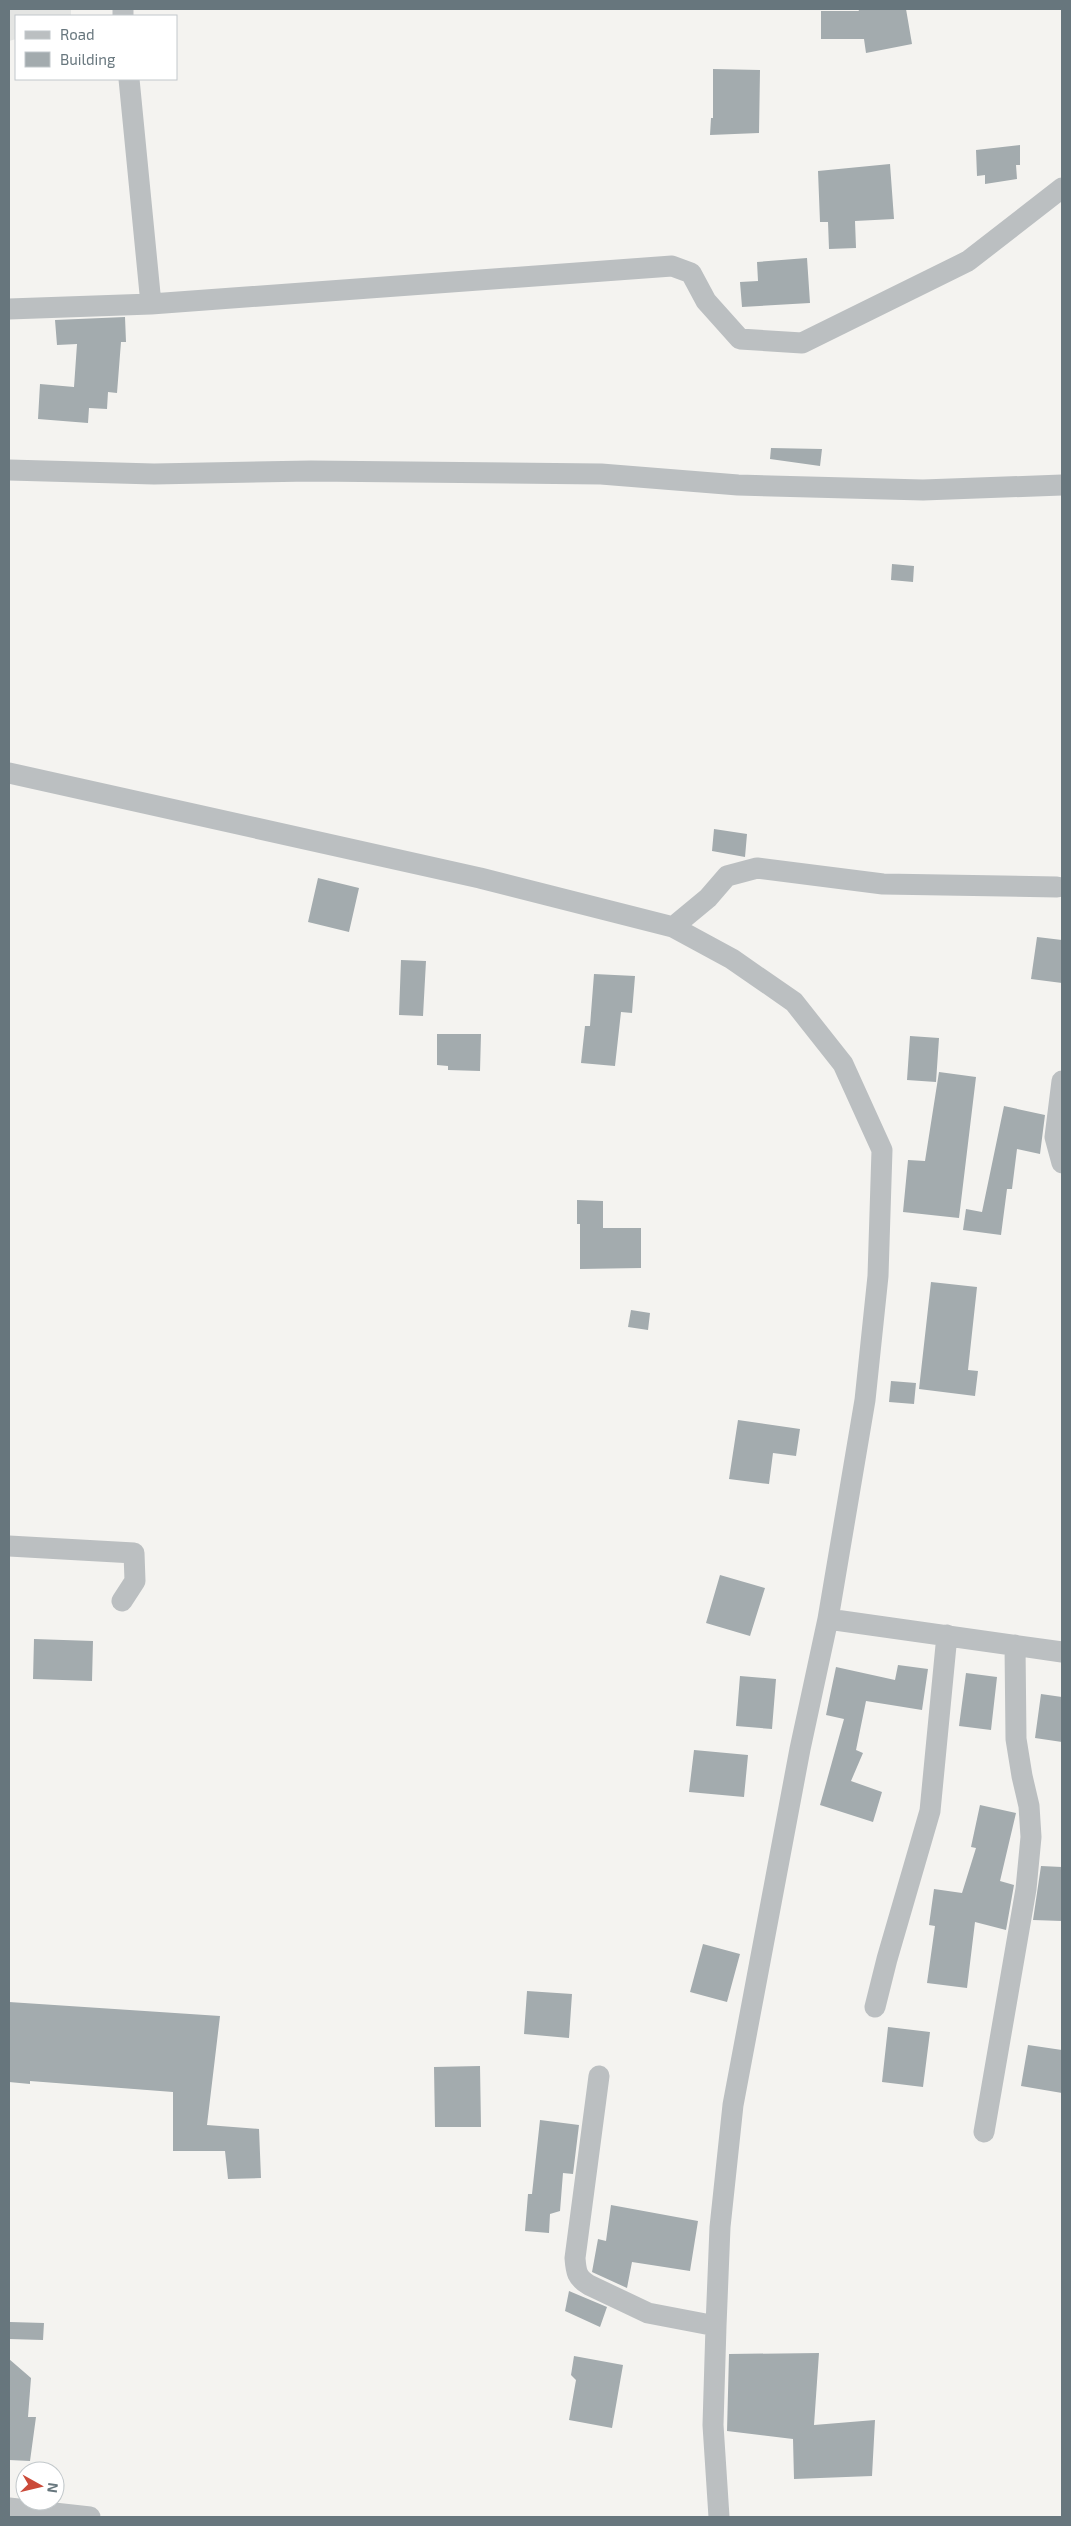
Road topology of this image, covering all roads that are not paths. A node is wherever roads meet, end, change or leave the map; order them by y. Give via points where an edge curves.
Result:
1 (129, 80) edge
2 (1062, 188) edge
3 (151, 304) junction
4 (9, 309) edge
5 (9, 470) edge
6 (1062, 485) edge
7 (9, 773) edge
8 (1057, 887) dead end
9 (672, 927) junction
10 (1062, 1081) edge
11 (1062, 1163) edge
12 (9, 1546) edge
13 (122, 1601) dead end
14 (828, 1619) junction
15 (947, 1635) junction
16 (1015, 1645) junction
17 (1062, 1652) edge
18 (875, 2007) dead end
19 (599, 2076) dead end
20 (984, 2132) dead end
21 (716, 2326) junction
22 (9, 2508) edge
23 (90, 2517) edge
24 (719, 2517) edge

1 - 3 street
2 - 3 street via 968,261 802,343 740,339 706,300 691,273 672,266
3 - 4 street
5 - 6 street via 154,474 311,471 601,474 738,485 923,490
7 - 9 street via 470,876
8 - 9 street via 883,884 758,868 727,876 708,898
9 - 14 street via 732,959 794,1002 843,1064 882,1150 878,1276 865,1400
10 - 11 street via 1055,1137
12 - 13 street via 134,1553 135,1581
14 - 15 street
14 - 21 street via 800,1749 733,2105 720,2227
15 - 16 street
15 - 18 street via 930,1811
16 - 17 street
16 - 20 street via 1016,1739 1030,1806 1031,1837 1026,1889
19 - 21 street via 575,2258 576,2272 580,2280 648,2313
21 - 24 street via 713,2425
22 - 23 street

